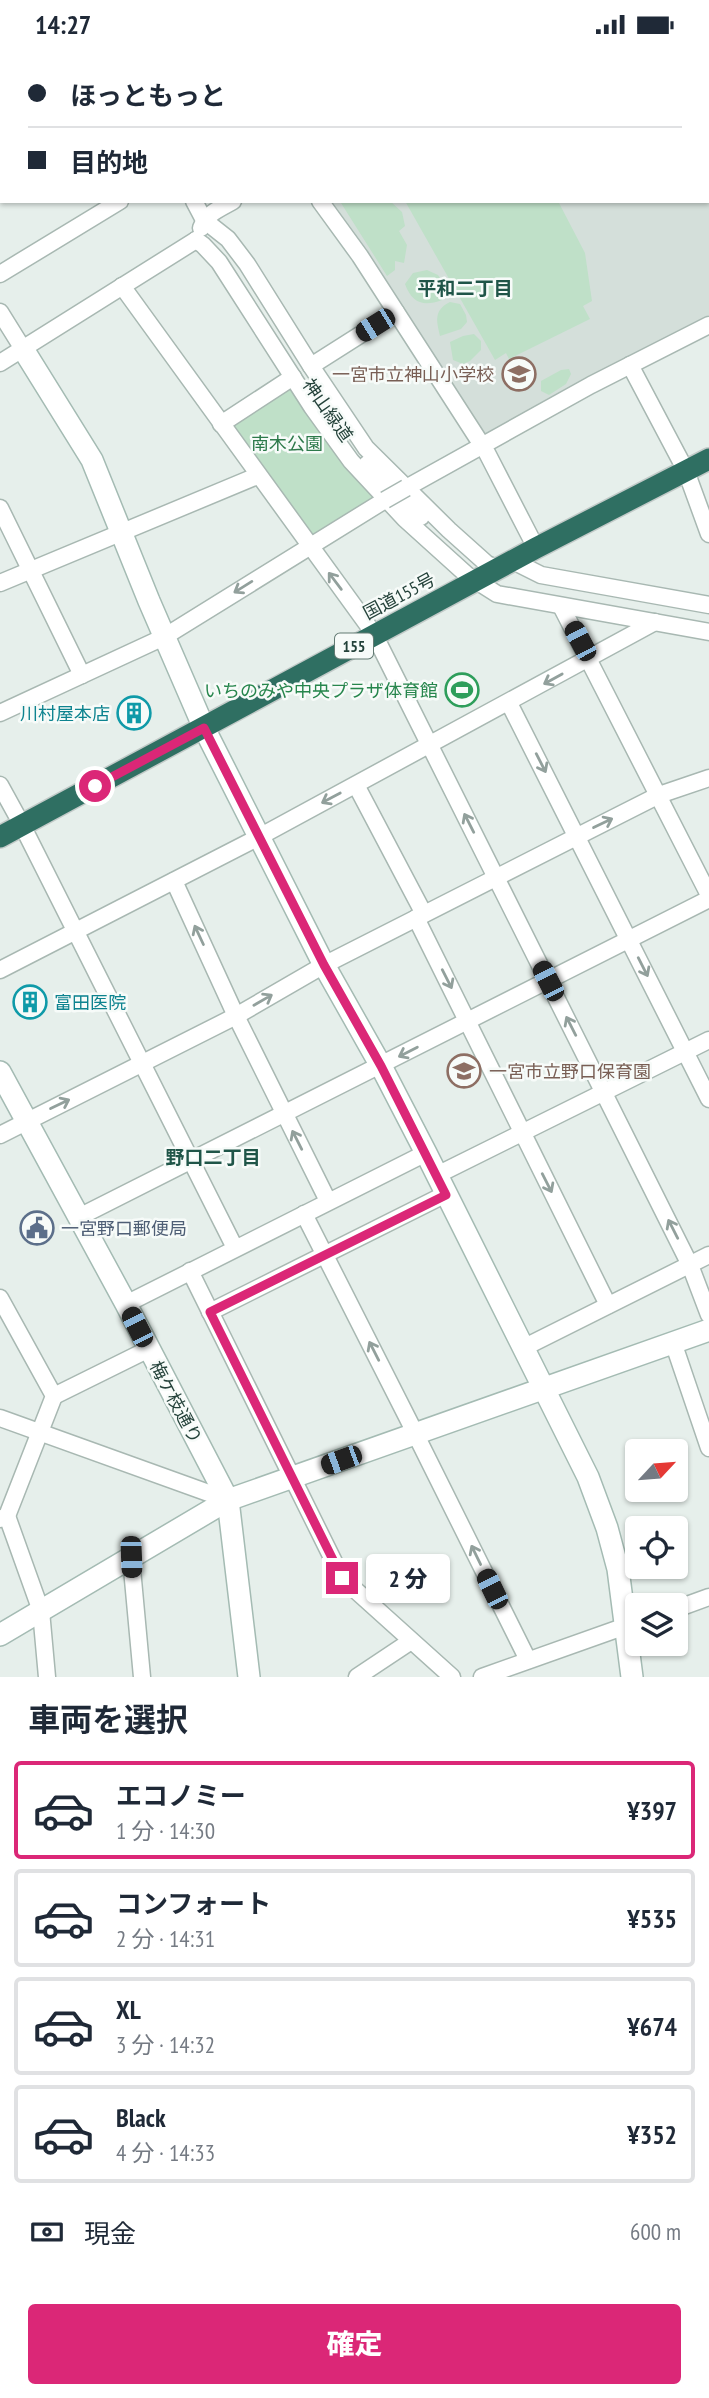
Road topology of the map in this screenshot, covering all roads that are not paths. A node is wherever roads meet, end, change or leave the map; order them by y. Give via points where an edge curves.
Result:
1 (117, 203) edge
2 (195, 203) edge
3 (229, 203) edge
4 (321, 203) edge
5 (202, 231) junction
6 (0, 274) edge
7 (121, 286) junction
8 (0, 312) edge
9 (396, 312) junction
10 (709, 325) edge
11 (23, 349) junction
12 (0, 363) edge
13 (630, 365) junction
14 (311, 366) junction
15 (293, 377) junction
16 (221, 424) junction
17 (482, 445) junction
18 (709, 459) edge
19 (686, 471) junction
20 (257, 476) junction
21 (406, 488) junction
22 (384, 500) junction
23 (0, 507) edge
24 (120, 532) junction
25 (709, 534) edge
26 (309, 545) junction
27 (536, 548) junction
28 (506, 565) junction
29 (32, 571) junction
30 (475, 574) junction
31 (0, 583) edge
32 (709, 605) edge
33 (561, 606) junction
34 (656, 622) junction
35 (709, 632) edge
36 (374, 635) junction
37 (164, 637) junction
38 (589, 659) junction
39 (82, 675) junction
40 (509, 703) junction
41 (0, 713) edge
42 (204, 728) junction
43 (429, 744) junction
44 (709, 778) edge
45 (0, 785) edge
46 (356, 785) junction
47 (659, 795) junction
48 (22, 825) junction
49 (578, 836) junction
50 (0, 837) edge
51 (259, 837) junction
52 (496, 877) junction
53 (174, 881) junction
54 (709, 897) edge
55 (420, 916) junction
56 (74, 931) junction
57 (629, 940) junction
58 (324, 965) junction
59 (0, 970) edge
60 (548, 981) junction
61 (236, 1016) junction
62 (467, 1021) junction
63 (709, 1040) edge
64 (685, 1052) junction
65 (141, 1063) junction
66 (381, 1066) junction
67 (0, 1072) edge
68 (604, 1093) junction
69 (709, 1099) edge
70 (285, 1115) junction
71 (27, 1121) junction
72 (522, 1134) junction
73 (0, 1135) edge
74 (426, 1153) junction
75 (190, 1161) junction
76 (442, 1185) junction
77 (328, 1201) junction
78 (304, 1214) junction
79 (79, 1217) junction
80 (235, 1248) junction
81 (324, 1255) junction
82 (709, 1255) edge
83 (690, 1265) junction
84 (190, 1271) junction
85 (0, 1299) edge
86 (126, 1304) junction
87 (608, 1305) junction
88 (210, 1312) junction
89 (709, 1315) edge
90 (709, 1330) edge
91 (673, 1342) junction
92 (523, 1348) junction
93 (149, 1349) junction
94 (543, 1390) junction
95 (54, 1396) junction
96 (0, 1418) edge
97 (40, 1432) junction
98 (415, 1433) junction
99 (709, 1448) edge
100 (292, 1477) junction
101 (228, 1500) junction
102 (4, 1518) edge
103 (131, 1557) junction
104 (709, 1597) edge
105 (625, 1599) edge
106 (688, 1605) edge
107 (41, 1611) junction
108 (625, 1626) edge
109 (0, 1635) edge
110 (411, 1641) junction
111 (632, 1656) edge
112 (527, 1660) junction
113 (47, 1677) edge
114 (142, 1677) edge
115 (249, 1677) edge
116 (356, 1677) edge
117 (452, 1677) edge
118 (482, 1677) edge
119 (632, 1677) edge

1 - 6 street
2 - 5 street
3 - 5 street via 211,213
4 - 9 street
5 - 7 street
5 - 14 street via 228,239
5 - 15 street via 204,245
5 - 30 street, 神山緑道 via 224,252 374,473
7 - 11 street
7 - 16 street
8 - 11 street
9 - 14 street
9 - 17 street
10 - 13 street
11 - 12 street
11 - 24 street via 92,460
13 - 17 street
13 - 19 street
14 - 21 street via 366,448
15 - 16 street
15 - 22 street
16 - 20 street
17 - 21 street
17 - 27 street
18 - 19 highway, 国道155号 / 155
19 - 25 street
19 - 27 highway, 国道155号 / 155
20 - 24 street
20 - 26 street
21 - 22 street, bridge
21 - 28 street via 487,564
22 - 26 street
22 - 30 street
23 - 29 street
24 - 29 street
24 - 37 street
36 -> 26 street
26 -> 37 street
27 - 28 highway, 国道155号 / 155
28 - 30 highway, 国道155号 / 155
28 - 32 street
29 - 31 street
29 - 39 street
30 - 33 street via 498,594
30 - 36 highway, 国道155号 / 155
33 - 34 street
33 - 38 street
34 - 35 street
34 - 38 street
36 - 42 highway, 国道155号 / 155
36 - 43 street
37 - 39 street
37 - 42 street
38 -> 40 street
38 - 47 street
39 - 41 street
40 - 43 street
40 -> 49 street
42 - 48 highway, 国道155号 / 155
42 - 51 street
43 - 46 street
52 -> 43 street
44 - 47 street
45 - 48 street
46 -> 51 street
46 - 55 street
49 -> 47 street
47 - 54 street
48 - 50 highway, 国道155号 / 155
48 - 56 street
49 - 52 street
49 - 57 street
51 - 53 street
51 - 58 street
52 - 55 street
52 - 60 street
53 - 56 street
61 -> 53 street
54 - 57 street
55 - 58 street
55 -> 62 street
56 - 59 street
56 - 65 street
57 - 60 street
57 -> 64 street
61 -> 58 street
58 - 66 street
60 - 62 street
68 -> 60 street
61 - 65 street
61 - 70 street
62 -> 66 street
62 - 72 street
63 - 64 street
64 - 68 street
64 - 69 street
71 -> 65 street
65 - 75 street
66 - 70 street
66 - 74 street
67 - 71 street, 梅ケ枝通り
68 - 72 street
83 -> 68 street
70 - 75 street
77 -> 70 street
71 - 73 street
71 - 79 street, 梅ケ枝通り
72 - 76 street
72 -> 87 street
74 - 76 street
74 - 77 street
75 - 79 street
75 - 80 street
76 - 81 street
76 - 92 street
77 - 78 street
78 - 80 street
78 - 81 street
79 - 86 street, 梅ケ枝通り
80 - 84 street
81 - 88 street
98 -> 81 street
82 - 83 street
83 - 87 street
83 - 89 street
84 - 86 street
84 - 88 street
85 - 95 street
86 - 93 street, 梅ケ枝通り
87 - 92 street
88 - 100 street
90 - 91 street
91 - 94 street
91 - 99 street
92 - 94 street
93 - 95 street
93 - 101 street, 梅ケ枝通り
94 - 98 street
94 - 105 street via 588,1477
95 - 97 street
96 - 97 street
97 - 101 street
97 - 102 street
98 - 100 street
112 -> 98 street
100 - 101 street
100 - 110 street via 342,1578
101 - 103 street
101 - 115 street, 梅ケ枝通り
102 - 107 street
103 - 107 street
103 - 114 street
104 - 106 street
107 - 109 street
107 - 113 street
108 - 112 street
110 - 116 street
110 - 117 street
111 - 119 street
112 - 118 street

